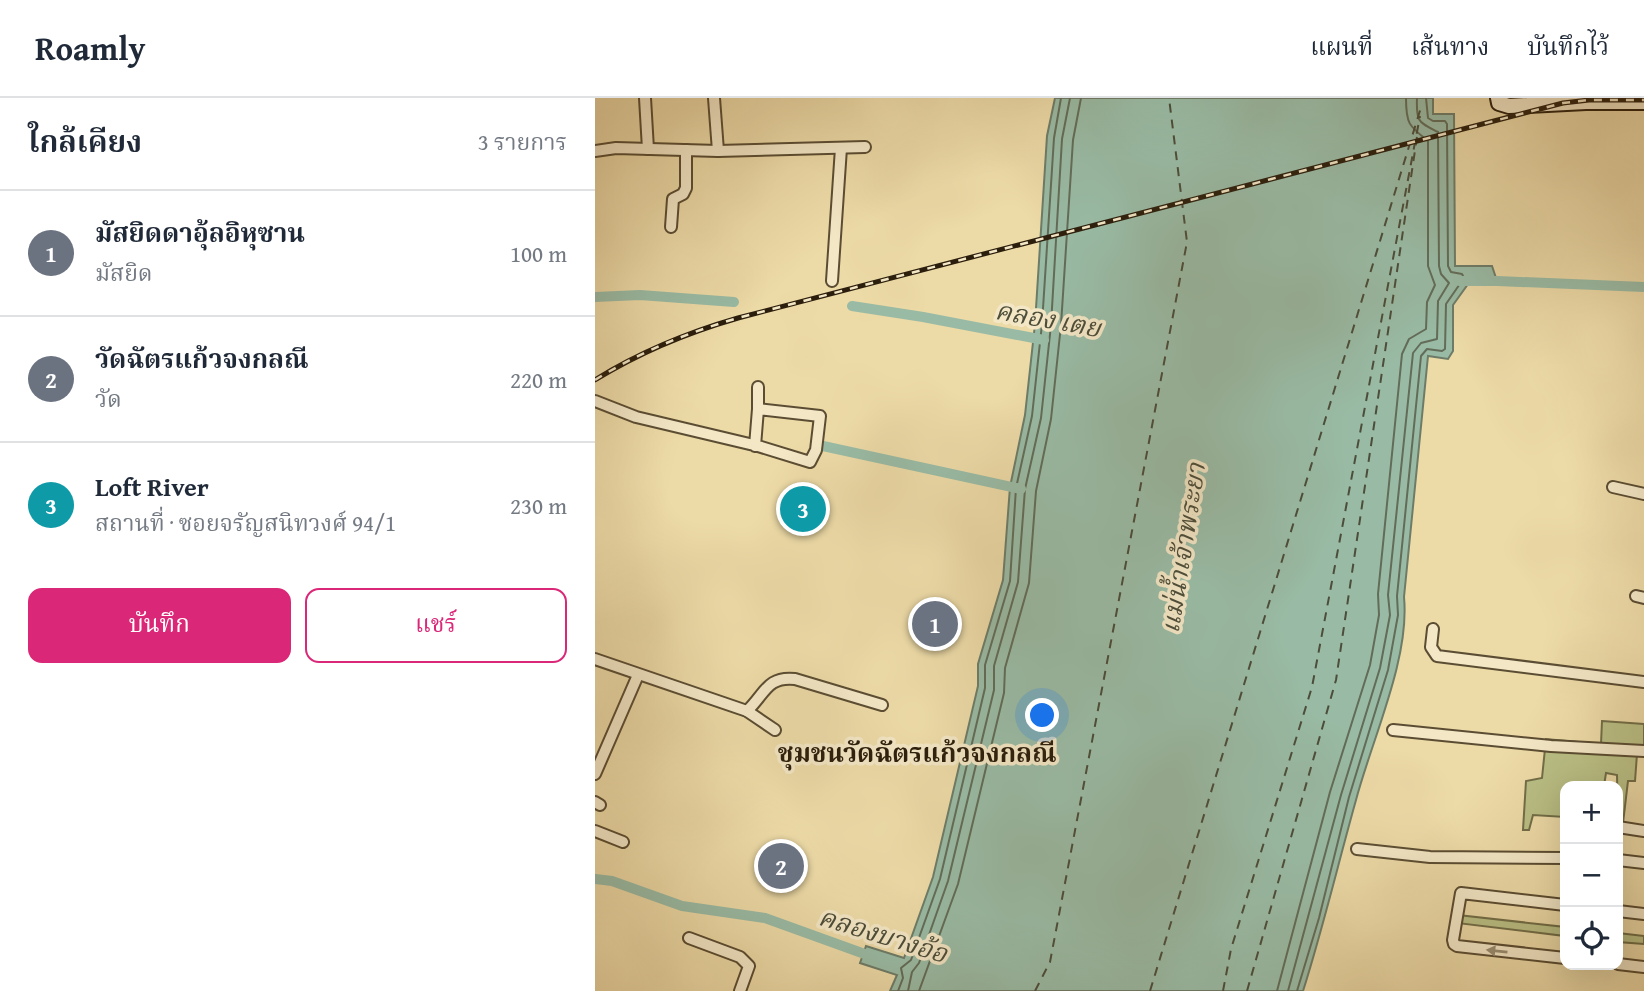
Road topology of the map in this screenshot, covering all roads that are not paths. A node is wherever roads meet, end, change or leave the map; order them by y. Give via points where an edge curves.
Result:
1 (645, 98) edge
2 (714, 98) edge
3 (1498, 98) edge
4 (1644, 102) edge
5 (865, 147) dead end
6 (841, 148) junction
7 (648, 149) junction
8 (686, 150) junction
9 (595, 151) edge
10 (718, 151) junction
11 (671, 227) dead end
12 (832, 281) dead end
13 (758, 387) dead end
14 (595, 401) edge
15 (758, 409) junction
16 (755, 446) junction
17 (1613, 487) dead end
18 (1644, 494) edge
19 (1433, 629) dead end
20 (595, 659) edge
21 (638, 675) junction
22 (1644, 682) edge
23 (882, 705) dead end
24 (747, 711) junction
25 (775, 730) dead end
26 (1393, 730) dead end
27 (600, 747) edge
28 (1644, 751) edge
29 (595, 774) edge
30 (1623, 828) edge
31 (595, 831) edge
32 (1644, 831) edge
33 (622, 842) dead end
34 (1357, 849) dead end
35 (1560, 859) edge
36 (1623, 861) edge
37 (1644, 863) edge
38 (1560, 904) edge
39 (1623, 912) edge
40 (1644, 914) edge
41 (689, 938) dead end
42 (1560, 957) edge
43 (1623, 965) edge
44 (1644, 967) edge
45 (740, 991) edge

1 - 7 street
2 - 10 street
3 - 4 street via 1509,106
5 - 6 street
6 - 10 street
6 - 12 street
7 - 8 street
7 - 9 street
8 - 10 street
8 - 11 street via 686,188 673,199
13 - 15 street
14 - 16 street via 636,417
15 - 16 street
15 - 16 street via 820,416 810,462
17 - 18 street
19 - 22 street via 1431,647 1437,656
20 - 21 street
21 - 24 street
21 - 27 street
23 - 24 street via 781,677
24 - 25 street
26 - 28 street
27 - 29 street
30 - 32 street
31 - 33 street
34 - 35 street via 1430,857
36 - 37 street
42 -> 38 street via 1454,944 1461,893
39 - 40 street
41 - 45 street via 740,957 749,967
43 - 44 street

